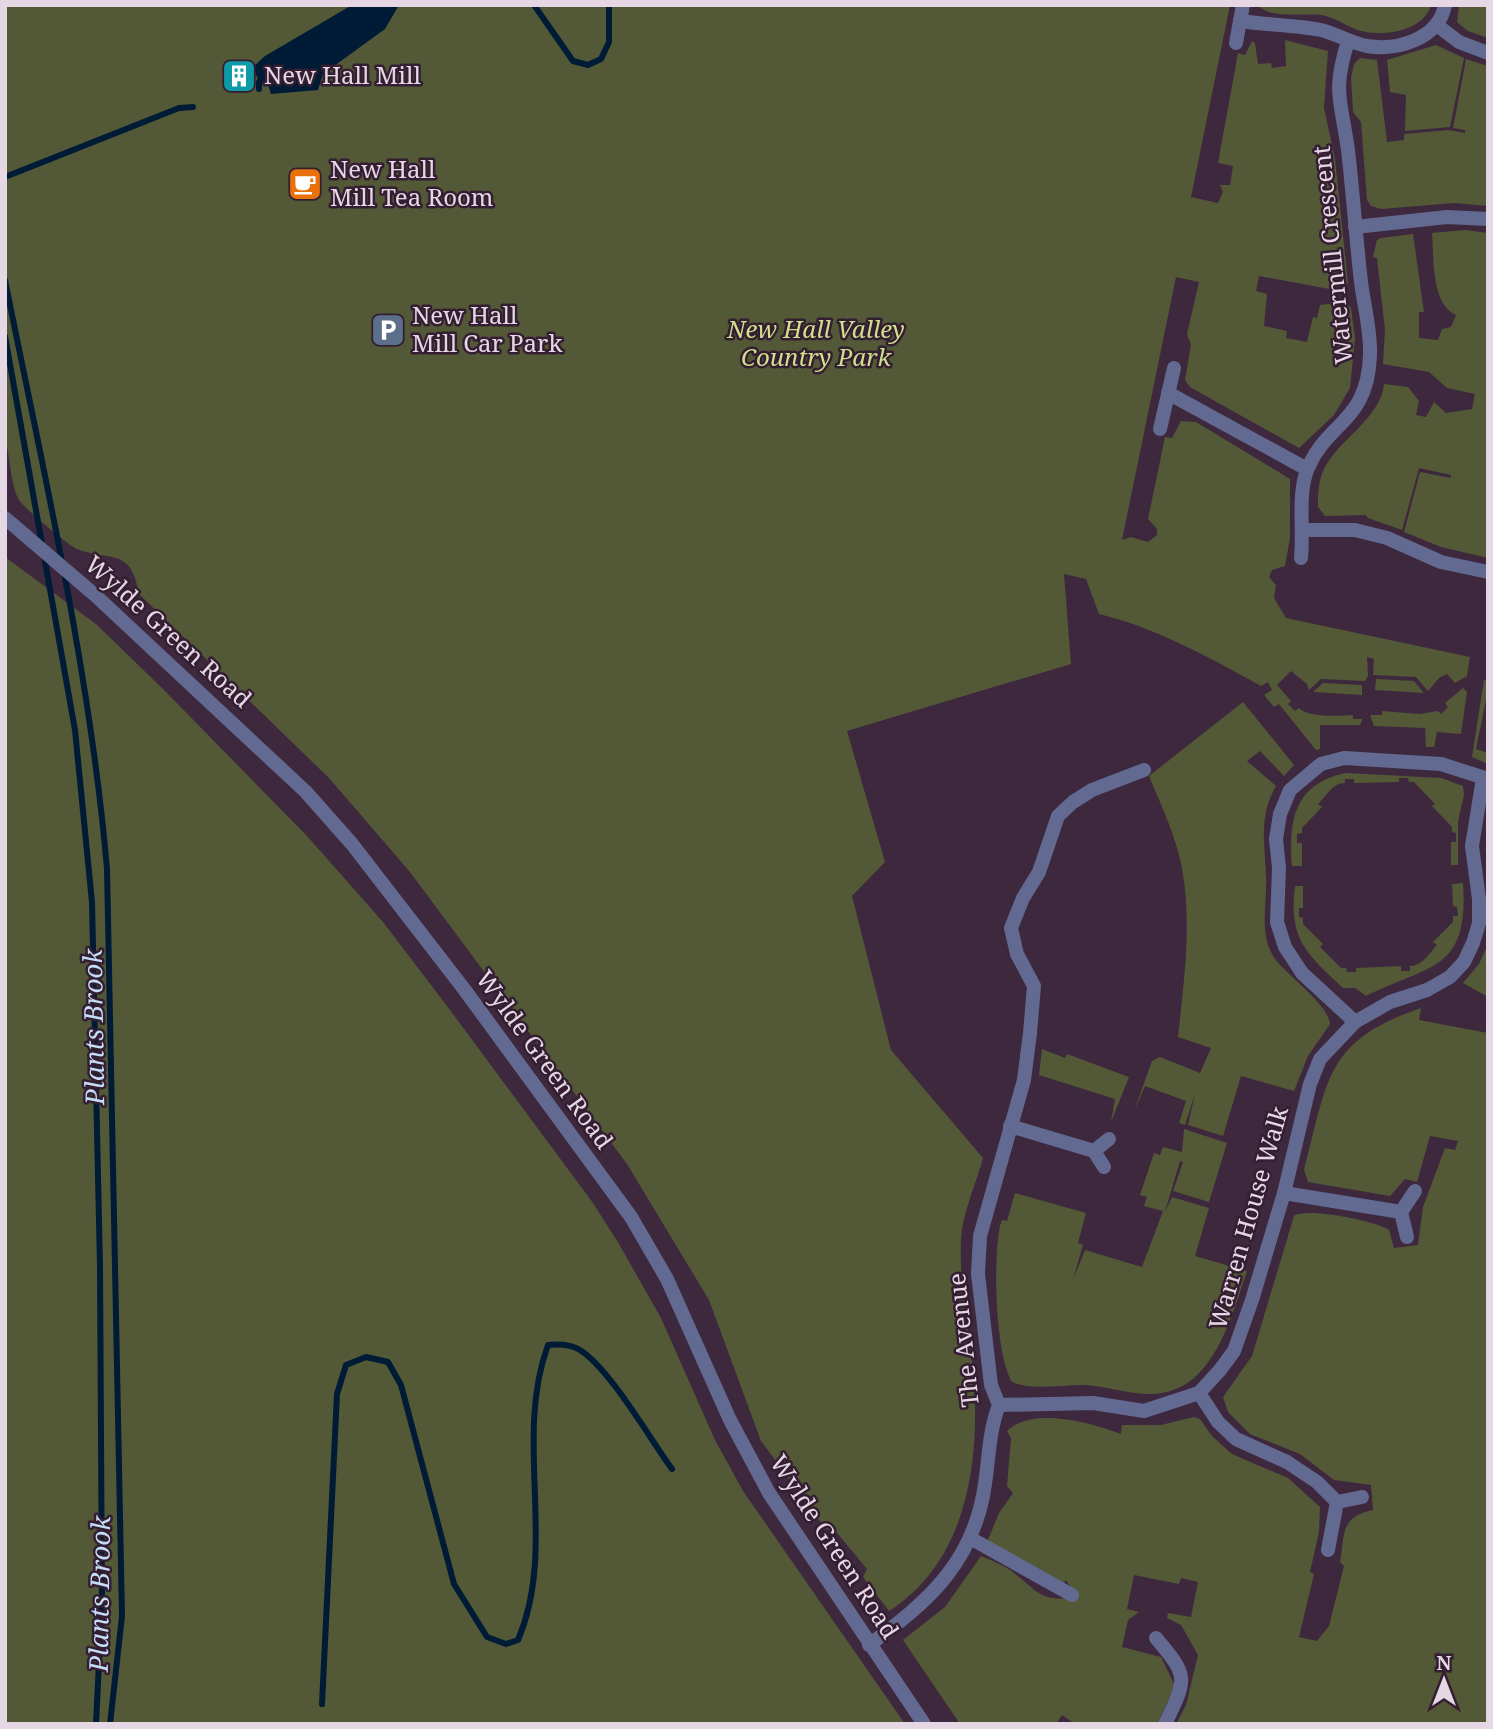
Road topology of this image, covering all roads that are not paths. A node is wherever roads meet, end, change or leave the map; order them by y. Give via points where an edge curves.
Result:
1 (1243, 5) edge
2 (1445, 5) edge
3 (1240, 21) junction
4 (1438, 26) junction
5 (1348, 41) junction
6 (1236, 43) dead end
7 (1488, 52) edge
8 (1488, 219) edge
9 (1355, 227) junction
10 (1174, 368) dead end
11 (1168, 393) junction
12 (1160, 429) dead end
13 (1307, 469) junction
14 (5, 518) edge
15 (1304, 530) junction
16 (1301, 558) dead end
17 (1488, 572) edge
18 (1144, 770) dead end
19 (1485, 779) edge
20 (1354, 1022) junction
21 (1010, 1126) junction
22 (1109, 1139) dead end
23 (1094, 1151) junction
24 (1104, 1167) dead end
25 (1415, 1191) dead end
26 (1284, 1193) junction
27 (1401, 1212) junction
28 (1407, 1237) dead end
29 (1199, 1393) junction
30 (999, 1405) junction
31 (1362, 1497) dead end
32 (1337, 1502) junction
33 (970, 1538) junction
34 (1328, 1550) dead end
35 (1072, 1595) dead end
36 (1156, 1638) dead end
37 (869, 1645) junction
38 (924, 1724) edge
39 (1165, 1724) edge

1 - 3 street
2 - 4 street
3 - 5 street via 1322,30
3 - 6 street
4 - 5 street via 1418,39 1394,46
4 - 7 street via 1459,42
5 - 9 street, Watermill Crescent via 1337,93 1348,147
8 - 9 street via 1447,217
9 - 13 street, Watermill Crescent via 1369,330 1367,381 1352,415
10 - 11 street
11 - 12 street
11 - 13 street
13 - 15 street
14 - 37 street, Wylde Green Road via 306,792 464,989 631,1216 667,1279 730,1420 769,1493
15 - 16 street
15 - 17 street via 1354,530 1387,538 1441,562
18 - 21 street, The Avenue via 1092,790 1058,817 1039,872 1011,928 1017,954 1034,986 1024,1080
19 - 20 street, Warren House Walk via 1472,846 1479,923 1468,952 1450,977
19 - 20 street, Warren House Walk via 1441,764 1344,758 1321,764 1290,790 1276,839 1277,922 1285,947 1302,973
20 - 26 street, Warren House Walk via 1320,1059
21 - 23 street
21 - 30 street, The Avenue via 979,1236 978,1274 991,1385
22 - 23 street
23 - 24 street
25 - 27 street
26 - 27 street
26 - 29 street, Warren House Walk via 1234,1351
27 - 28 street
29 - 30 street via 1144,1411 1093,1403
29 - 32 street via 1236,1439 1287,1462
30 - 33 street, The Avenue via 991,1426 979,1514
31 - 32 street
32 - 34 street
33 - 35 street
33 - 37 street, The Avenue via 950,1574 928,1598
36 - 39 street via 1180,1666 1184,1680
37 - 38 street, Wylde Green Road

